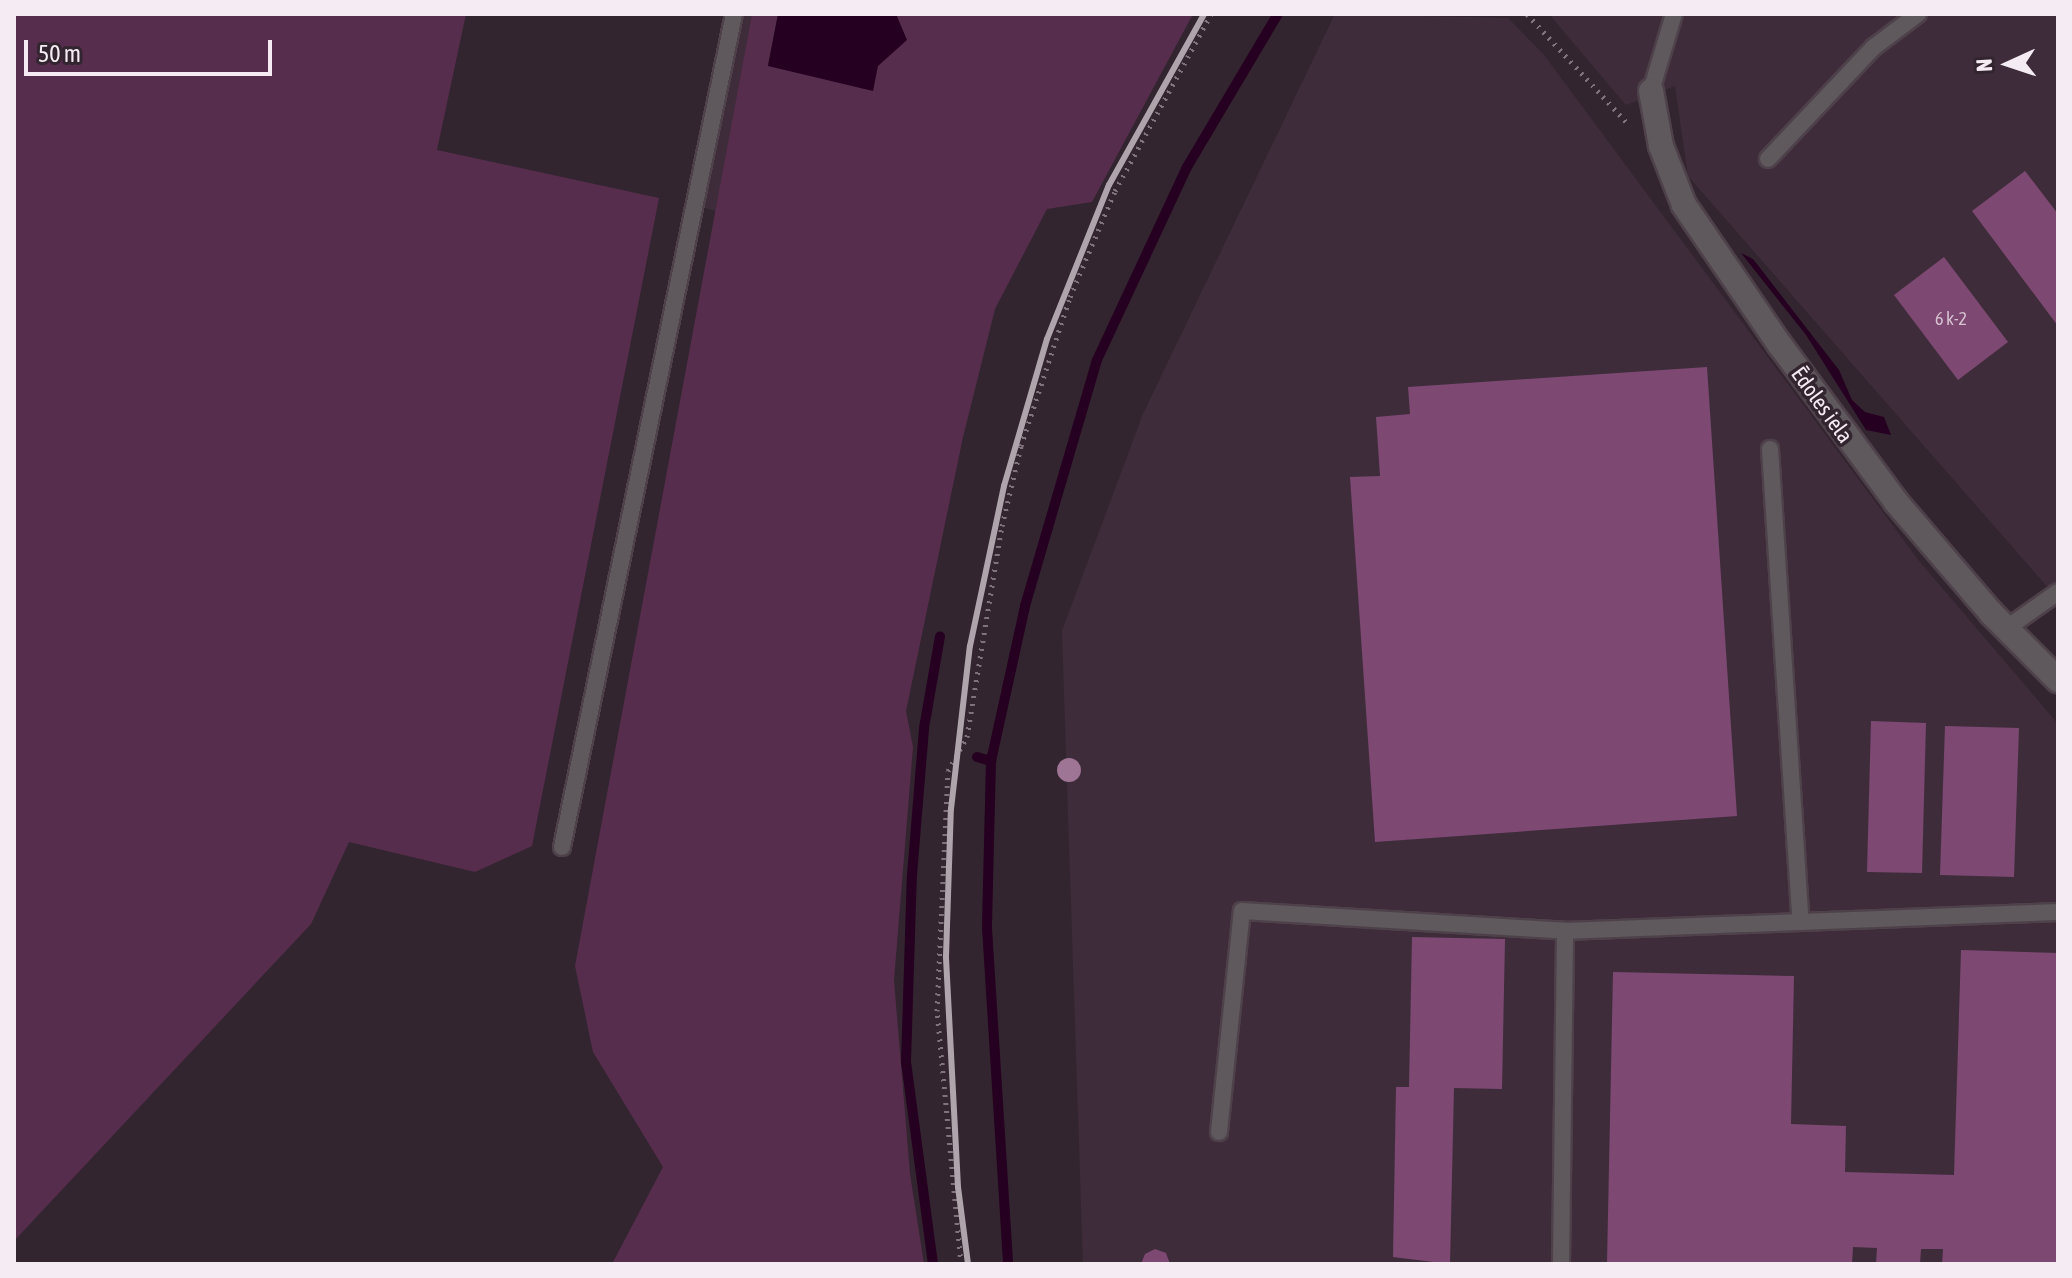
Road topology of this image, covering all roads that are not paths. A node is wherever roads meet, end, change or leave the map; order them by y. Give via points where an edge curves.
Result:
1 (734, 14) edge
2 (1674, 14) edge
3 (1918, 14) edge
4 (1651, 91) joint
5 (1768, 159) dead end
6 (1770, 449) dead end
7 (2058, 592) edge
8 (2007, 628) junction
9 (2058, 680) edge
10 (562, 847) dead end
11 (2058, 912) edge
12 (1801, 922) junction
13 (1565, 931) junction
14 (1219, 1132) dead end
15 (1561, 1264) edge

1 - 10 lane
2 - 4 lane
3 - 5 lane via 1874,47
4 - 8 street, Ēdoles iela via 1661,146 1684,205 1860,457
6 - 12 lane
7 - 8 lane
8 - 9 street, Ēdoles iela
11 - 12 lane
12 - 13 lane
13 - 14 lane via 1242,911
13 - 15 lane

